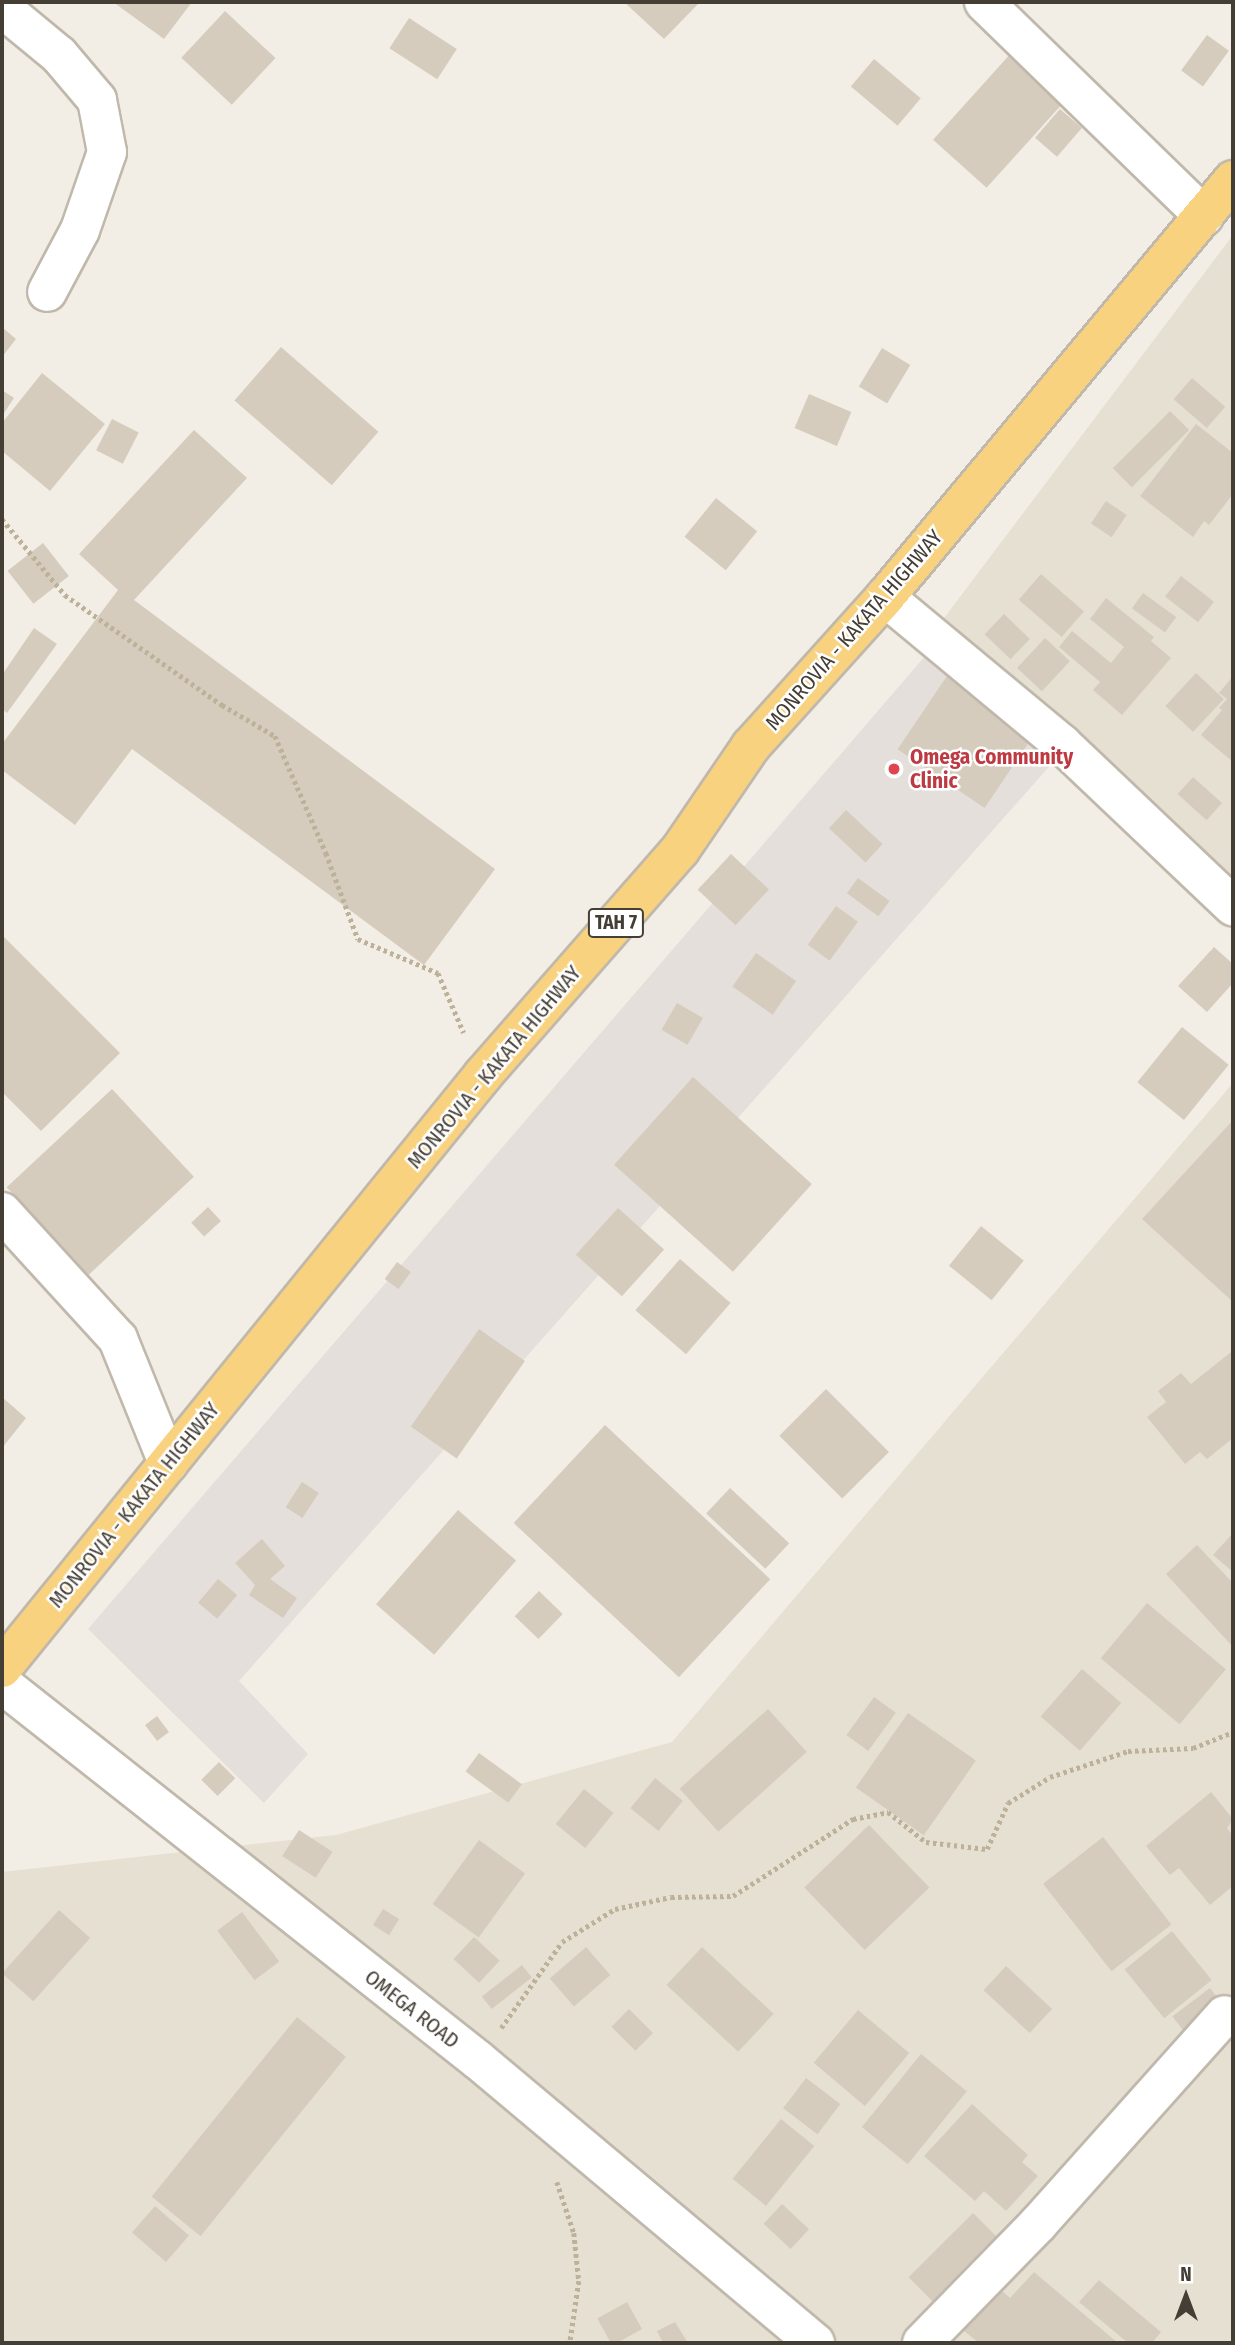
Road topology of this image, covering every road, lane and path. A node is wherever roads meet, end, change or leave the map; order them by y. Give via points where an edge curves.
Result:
1 (984, 2) edge
2 (2, 8) edge
3 (1233, 180) edge
4 (1205, 216) junction
5 (47, 292) dead end
6 (2, 519) edge
7 (885, 597) junction
8 (1233, 906) edge
9 (483, 1075) junction
10 (2, 1212) edge
11 (168, 1463) junction
12 (2, 1668) edge
13 (2, 1684) edge
14 (1233, 1732) edge
15 (1225, 2015) dead end
16 (478, 2060) junction
17 (555, 2174) dead end
18 (799, 2339) edge
19 (570, 2343) edge
20 (922, 2343) edge

1 - 4 street
2 - 5 street via 60,55 97,100 107,152 80,230
3 - 4 highway, MONROVIA - KAKATA HIGHWAY / TAH 7
4 - 7 highway, MONROVIA - KAKATA HIGHWAY / TAH 7
6 - 9 path via 65,595 275,736 358,939 438,973
7 - 8 street via 1062,744
7 - 9 highway, MONROVIA - KAKATA HIGHWAY / TAH 7 via 751,747 680,850
9 - 11 highway, MONROVIA - KAKATA HIGHWAY / TAH 7
10 - 11 street via 118,1339
11 - 12 highway, MONROVIA - KAKATA HIGHWAY / TAH 7
13 - 16 street, OMEGA ROAD
14 - 16 path via 1193,1748 1128,1751 1050,1777 1008,1803 987,1849 926,1842 888,1812 853,1819 733,1896 671,1897 615,1909 562,1942
15 - 20 street via 1038,2224
16 - 18 street, OMEGA ROAD
17 - 19 path via 574,2233 579,2281

